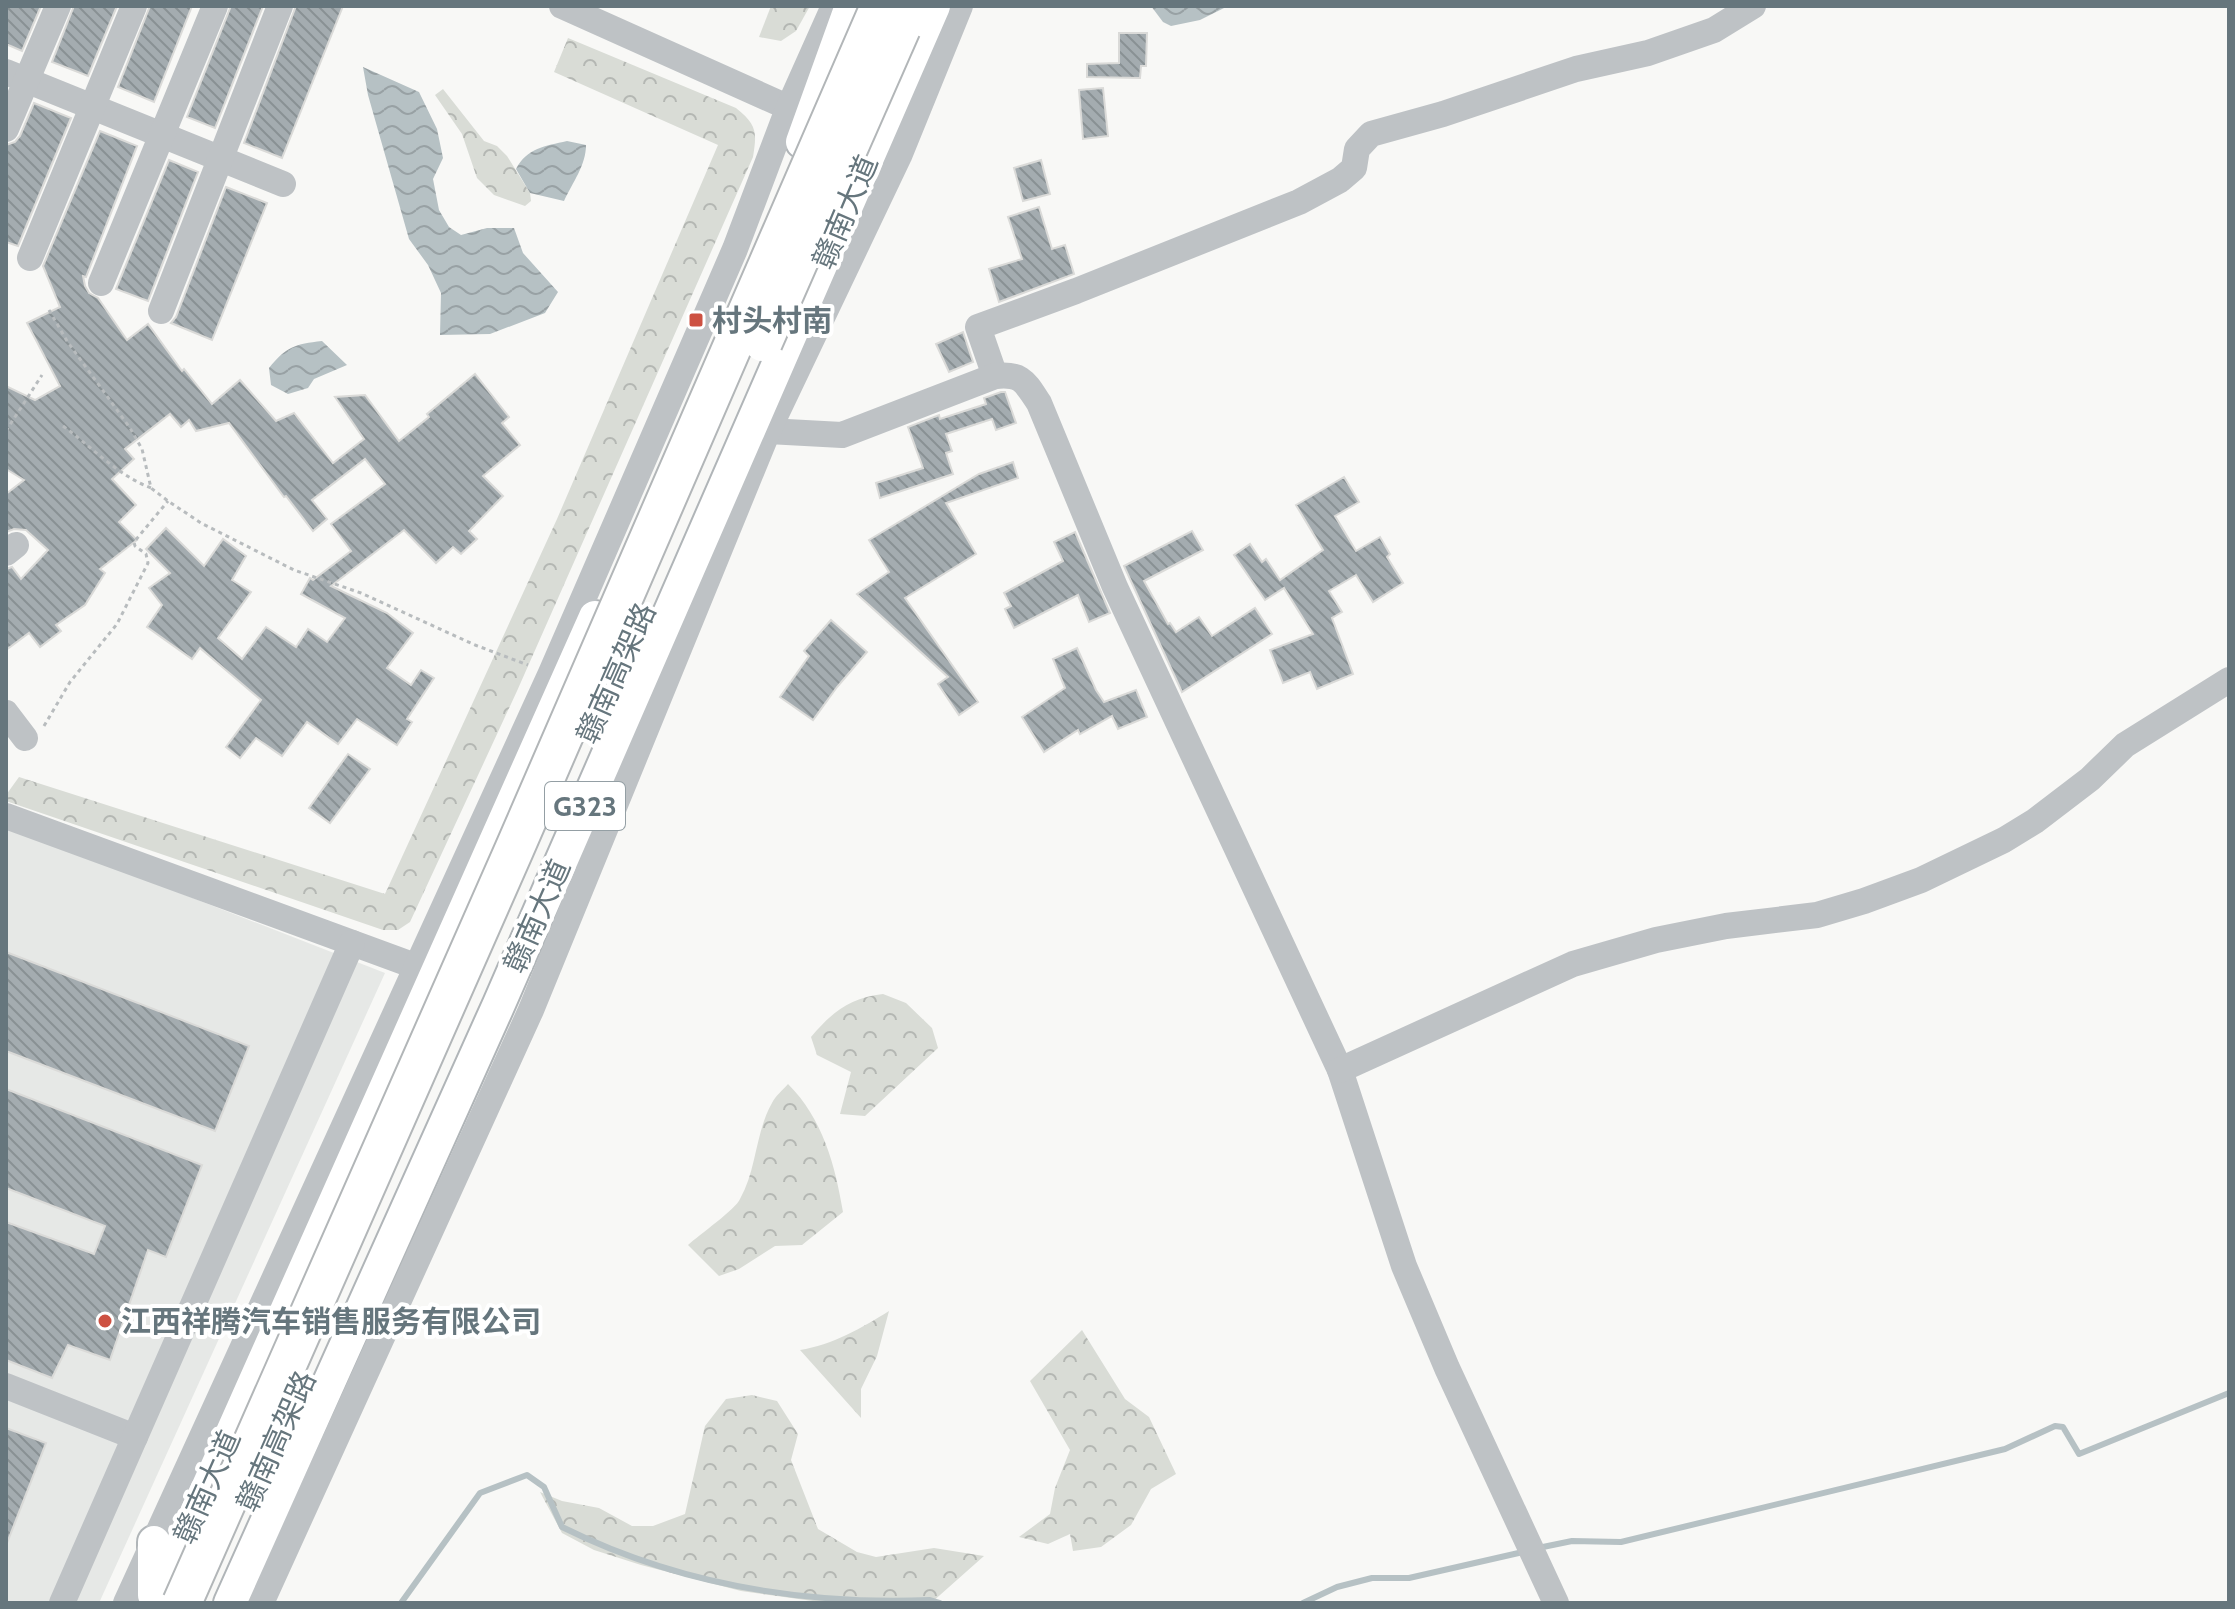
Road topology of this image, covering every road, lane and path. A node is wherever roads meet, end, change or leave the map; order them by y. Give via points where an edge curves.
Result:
1 (58, 6) edge
2 (134, 6) edge
3 (215, 6) edge
4 (280, 6) edge
5 (562, 6) edge
6 (834, 6) edge
7 (934, 6) edge
8 (960, 6) edge
9 (1753, 6) edge
10 (884, 12) edge
11 (840, 41) junction
12 (907, 71) junction
13 (16, 76) edge
14 (92, 107) junction
15 (800, 113) junction
16 (6, 129) edge
17 (162, 135) junction
18 (887, 150) junction
19 (221, 159) junction
20 (283, 184) dead end
21 (772, 215) junction
22 (834, 239) junction
23 (30, 258) dead end
24 (101, 283) dead end
25 (49, 310) dead end
26 (161, 311) dead end
27 (42, 375) dead end
28 (995, 376) junction
29 (63, 426) dead end
30 (6, 431) edge
31 (768, 431) junction
32 (151, 488) junction
33 (168, 501) junction
34 (551, 673) junction
35 (2229, 680) edge
36 (6, 713) edge
37 (25, 738) joint
38 (6, 816) edge
39 (352, 943) junction
40 (415, 966) junction
41 (1340, 1070) junction
42 (6, 1386) edge
43 (135, 1437) junction
44 (154, 1542) junction
45 (62, 1603) edge
46 (126, 1603) edge
47 (155, 1603) edge
48 (182, 1603) edge
49 (205, 1603) edge
50 (230, 1603) edge
51 (261, 1603) edge
52 (1556, 1603) edge

1 - 13 street
2 - 14 street
3 - 17 street
4 - 19 street
5 - 15 street
6 - 15 street
7 - 12 main road, 赣南大道 / G323
8 - 18 street
9 - 28 street via 1714,30 1648,53 1576,69 1371,134 1357,149 1354,168 1299,202 978,327
10 - 11 main road, 赣南大道 / G323
10 - 48 highway, 赣南高架路, bridge
10 - 49 highway, 赣南高架路, bridge
11 - 12 main road
11 - 15 main road, 赣南大道 / G323
12 - 18 main road, 赣南大道 / G323
13 - 14 street
13 - 16 street
14 - 17 street
14 - 23 street
15 - 18 street
15 - 21 main road, 赣南大道 / G323
15 - 34 street via 735,249
17 - 19 street
17 - 24 street
18 - 22 main road, 赣南大道 / G323
18 - 31 street
19 - 20 street
19 - 26 street
21 - 22 main road
21 - 47 main road, 赣南大道 / G323
22 - 50 main road, 赣南大道 / G323
25 - 32 path via 136,438
27 - 30 path
28 - 31 street via 842,435
28 - 41 street via 1012,374 1024,381 1039,403 1115,587
29 - 32 path via 129,479
31 - 51 street via 531,1010
32 - 33 path
33 - 34 path via 294,570
33 - 37 path via 134,542 148,563 117,624 70,682 43,728
34 - 40 street
35 - 41 street via 2125,745 2035,821 1921,880 1817,915 1656,940 1573,964
36 - 37 street
38 - 39 street
39 - 40 street
39 - 43 street
40 - 44 street
41 - 52 street via 1404,1266
42 - 43 street
43 - 45 street
44 - 46 street
44 - 47 main road

